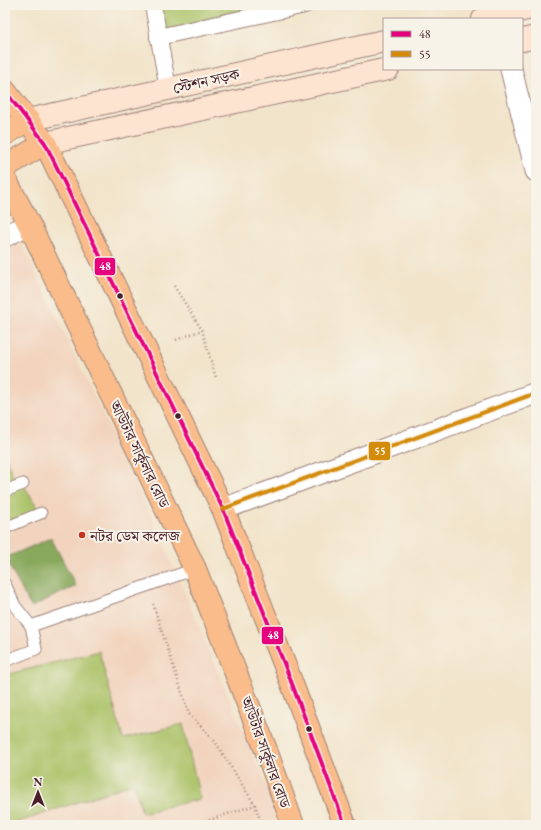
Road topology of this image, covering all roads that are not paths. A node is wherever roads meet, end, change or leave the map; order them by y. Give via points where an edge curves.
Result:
1 (153, 5) edge
2 (305, 5) edge
3 (536, 7) edge
4 (487, 18) edge
5 (158, 37) junction
6 (536, 37) edge
7 (523, 40) edge
8 (383, 41) edge
9 (383, 70) edge
10 (511, 70) edge
11 (168, 89) junction
12 (5, 91) edge
13 (28, 120) junction
14 (5, 134) edge
15 (45, 143) junction
16 (5, 167) edge
17 (536, 171) edge
18 (5, 179) edge
19 (29, 224) junction
20 (5, 236) edge
21 (536, 393) edge
22 (23, 484) dead end
23 (5, 491) edge
24 (223, 509) junction
25 (41, 513) dead end
26 (5, 528) edge
27 (195, 569) junction
28 (5, 584) edge
29 (31, 626) junction
30 (5, 661) edge
31 (293, 825) edge
32 (345, 825) edge

1 - 5 street
2 - 5 street
3 - 4 main road
5 - 11 street
6 - 7 main road
8 - 11 main road, স্টেশন সড়ক
9 - 15 main road, স্টেশন সড়ক
10 - 17 street
11 - 13 main road, স্টেশন সড়ক
12 - 13 main road
13 - 14 main road
13 - 15 main road
15 - 16 main road
15 - 24 main road
18 - 19 main road, আউটার সার্কুলার রোড
19 - 20 street
19 - 27 main road, আউটার সার্কুলার রোড
21 - 24 street
22 - 23 lane
24 - 32 main road
25 - 26 lane
27 - 29 lane
27 - 31 main road, আউটার সার্কুলার রোড
28 - 29 lane via 15,606
29 - 30 lane via 36,649

